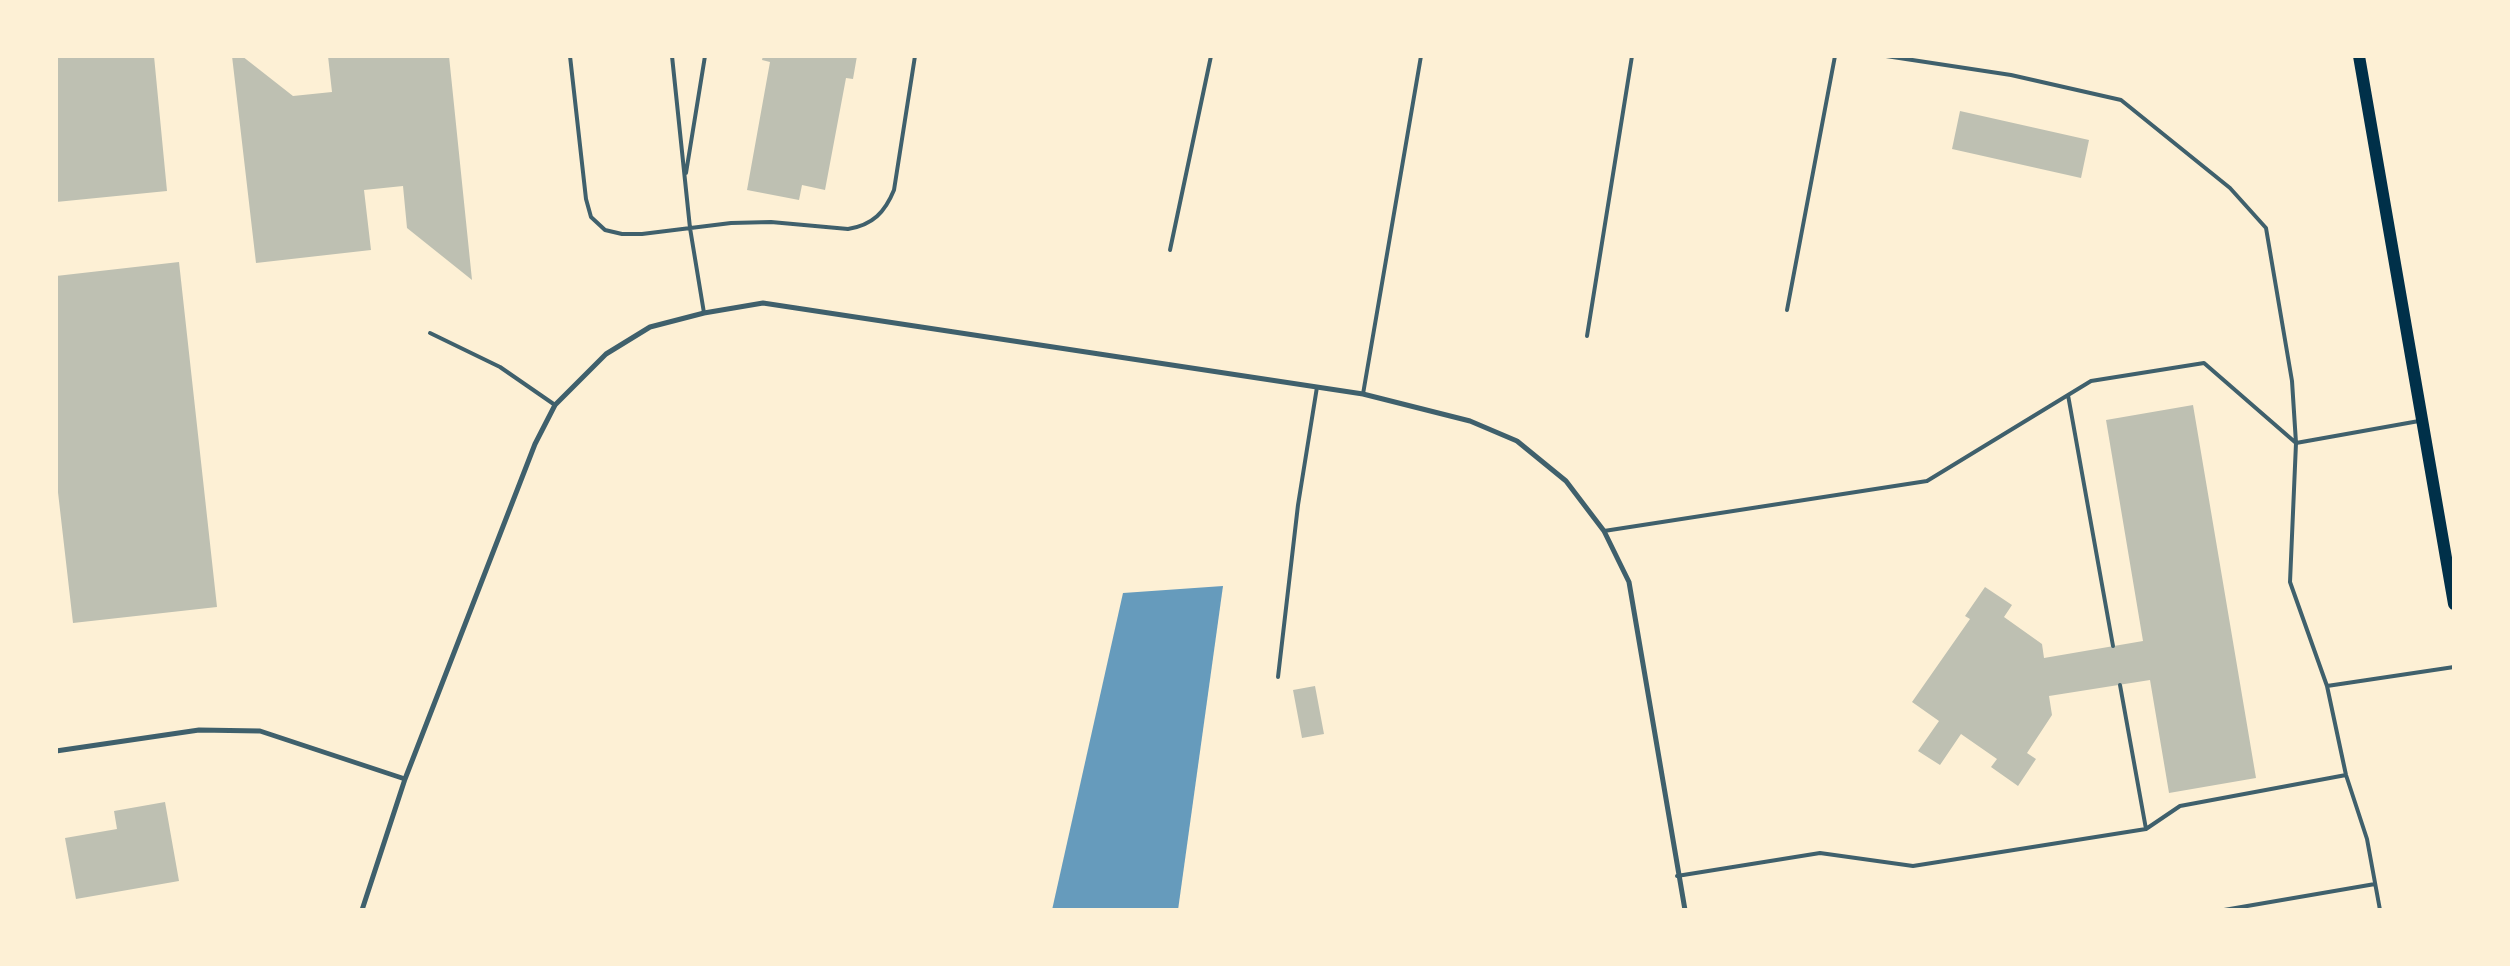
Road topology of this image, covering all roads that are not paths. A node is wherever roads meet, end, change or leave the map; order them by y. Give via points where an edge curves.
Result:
1 (570, 56) edge
2 (672, 56) edge
3 (705, 56) edge
4 (915, 56) edge
5 (1211, 56) edge
6 (1422, 56) edge
7 (1632, 56) edge
8 (1835, 56) edge
9 (1886, 56) edge
10 (2359, 56) edge
11 (685, 180) junction
12 (690, 228) junction
13 (1170, 250) dead end
14 (1787, 310) dead end
15 (704, 313) junction
16 (430, 333) dead end
17 (1587, 336) dead end
18 (1317, 387) junction
19 (1363, 394) junction
20 (2068, 395) junction
21 (555, 405) junction
22 (2423, 420) junction
23 (2296, 443) junction
24 (1604, 531) junction
25 (2454, 604) edge
26 (2113, 646) dead end
27 (2454, 667) edge
28 (1278, 677) dead end
29 (2120, 684) dead end
30 (2327, 686) junction
31 (56, 751) edge
32 (2346, 775) junction
33 (405, 779) junction
34 (2146, 829) junction
35 (1678, 876) junction
36 (2375, 884) junction
37 (362, 910) edge
38 (1685, 910) edge
39 (2224, 910) edge
40 (2380, 910) edge

1 - 12 lane via 586,199 591,217 605,230 622,234
2 - 11 lane
3 - 11 lane
4 - 12 lane via 894,190 887,208 874,220 848,229 771,222
5 - 13 lane
6 - 19 lane
7 - 17 lane
8 - 14 lane
9 - 23 lane via 2011,75 2121,100 2230,188 2266,228 2292,381
10 - 22 main road
11 - 12 lane
12 - 15 lane
15 - 18 street via 763,303
15 - 21 street via 650,327 606,354
16 - 21 lane via 500,367
18 - 19 street
18 - 28 lane via 1298,505
19 - 24 street via 1470,421 1518,442 1566,481
20 - 23 lane via 2091,381 2204,363
20 - 24 lane via 1927,481
20 - 26 lane
21 - 33 street via 535,444
22 - 23 lane
22 - 25 main road
23 - 30 lane via 2290,582
24 - 35 street via 1629,582
27 - 30 lane
29 - 34 lane
30 - 32 lane
31 - 33 street via 199,730 260,731
32 - 34 lane via 2180,806
32 - 36 lane via 2367,839
33 - 37 street
34 - 35 lane via 1912,866 1820,853
35 - 38 street
36 - 39 lane
36 - 40 lane

